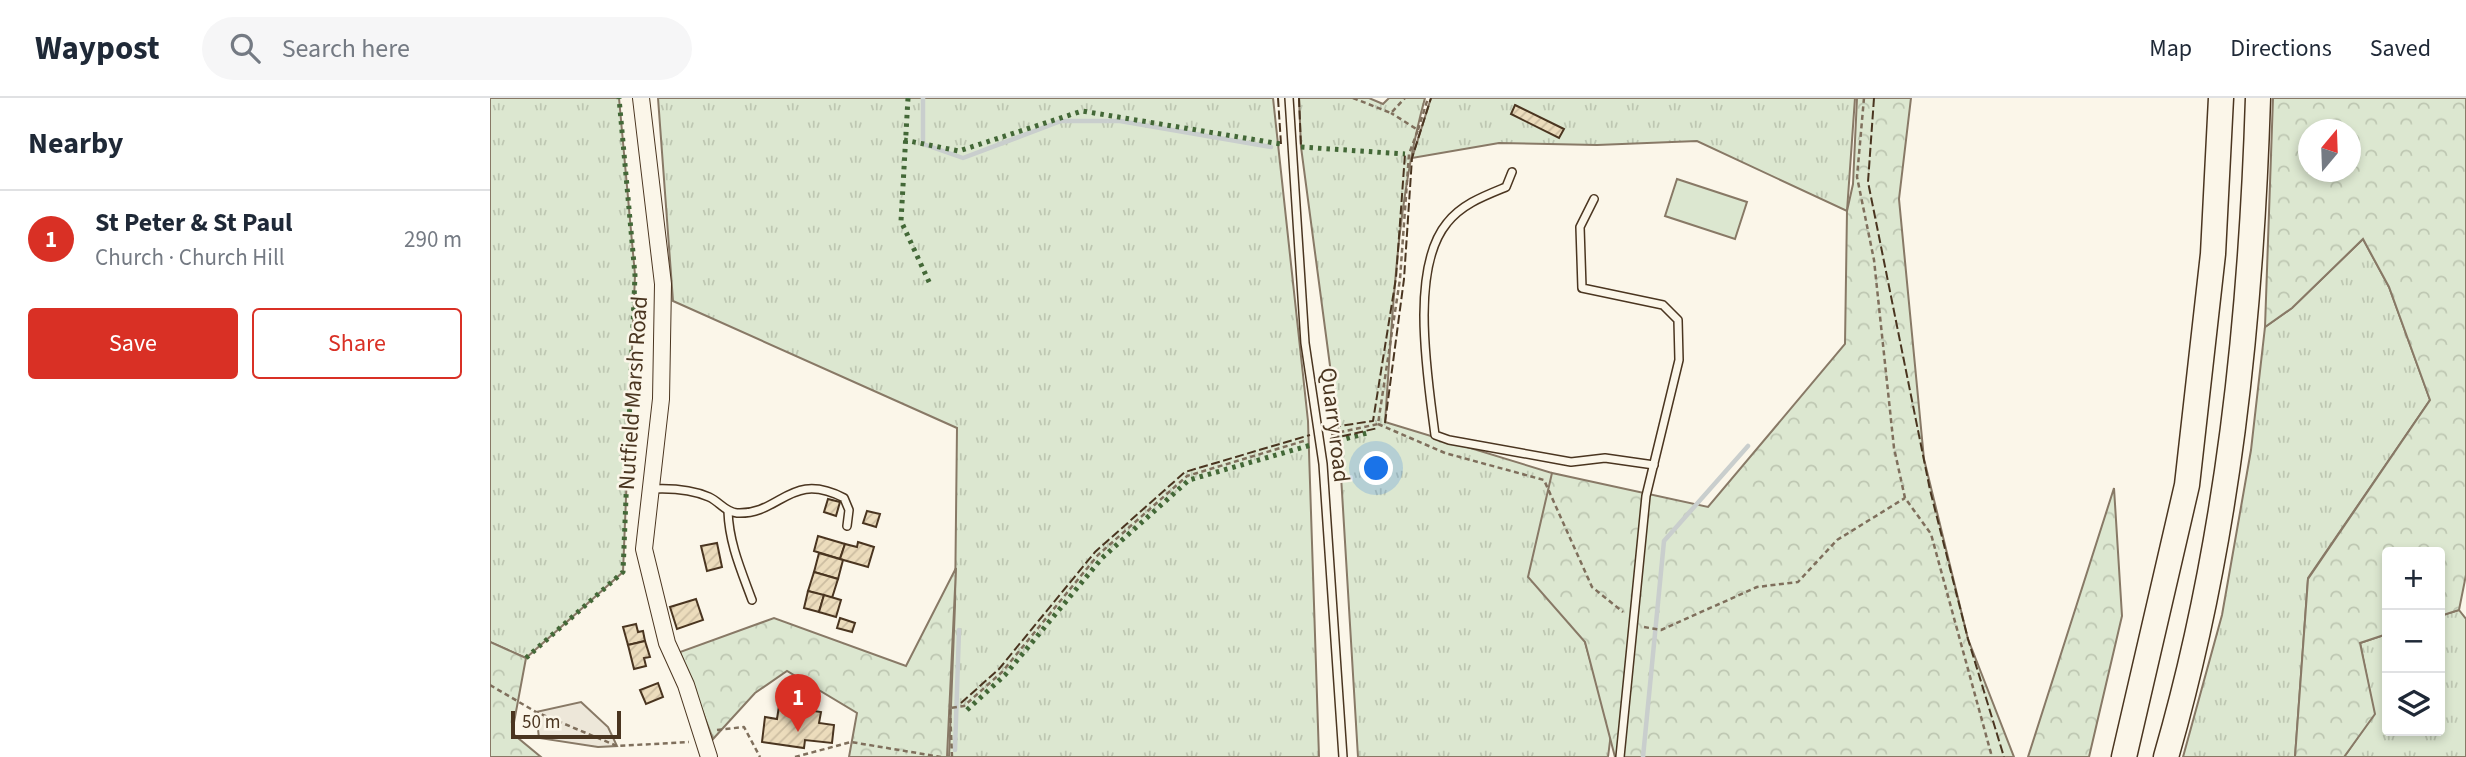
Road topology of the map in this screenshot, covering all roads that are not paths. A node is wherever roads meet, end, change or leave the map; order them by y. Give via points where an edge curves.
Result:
1 (641, 98) edge
2 (1289, 98) edge
3 (2221, 98) edge
4 (2258, 98) edge
5 (1512, 172) dead end
6 (1594, 199) dead end
7 (1654, 465) junction
8 (650, 489) junction
9 (728, 511) junction
10 (847, 526) dead end
11 (752, 600) dead end
12 (709, 757) edge
13 (1343, 757) edge
14 (1620, 757) edge
15 (2124, 757) edge
16 (2166, 757) edge

1 - 8 street, Nutfield Marsh Road via 663,284 661,399
2 - 13 lane, Quarry road via 1305,343 1319,437
3 - 15 highway via 2213,254 2188,485
4 - 16 highway via 2253,238 2229,467
5 - 7 lane via 1506,187 1467,204 1446,224 1430,258 1425,307 1435,435 1570,462 1605,458
6 - 7 lane via 1580,227 1582,288 1664,305 1678,320 1679,360
7 - 14 lane via 1646,496
8 - 9 lane via 673,488 711,497
8 - 12 street, Nutfield Marsh Road via 643,549 667,643
9 - 10 lane via 748,512 802,489 820,488 844,498 849,510
9 - 11 lane via 736,558

